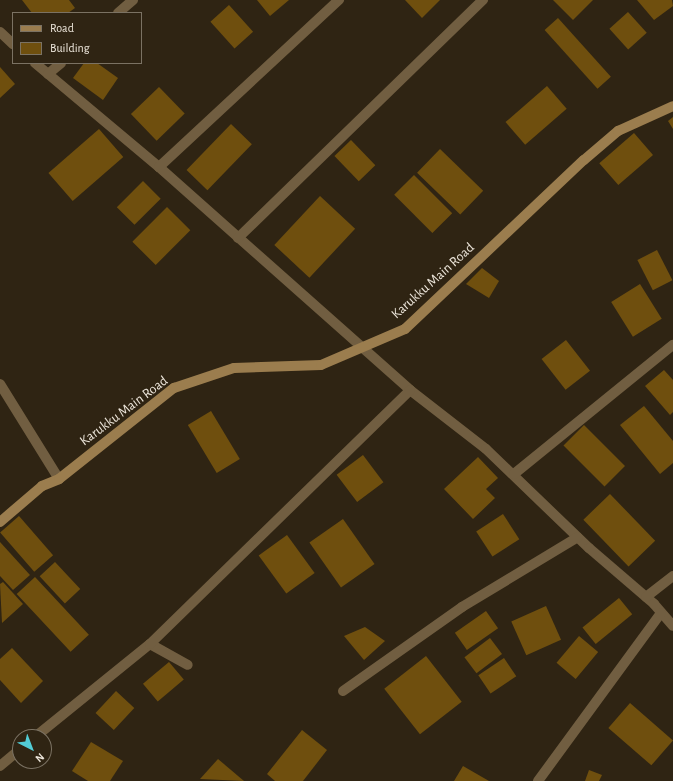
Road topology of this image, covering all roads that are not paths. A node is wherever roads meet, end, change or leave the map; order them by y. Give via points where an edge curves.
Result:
1 (133, 0) edge
2 (339, 0) edge
3 (483, 0) edge
4 (119, 12) edge
5 (0, 32) edge
6 (12, 43) edge
7 (36, 64) edge
8 (60, 64) edge
9 (48, 74) junction
10 (673, 106) edge
11 (160, 168) junction
12 (238, 238) junction
13 (673, 345) edge
14 (362, 347) junction
15 (0, 384) edge
16 (410, 390) junction
17 (514, 474) junction
18 (59, 479) junction
19 (0, 522) edge
20 (578, 537) junction
21 (673, 576) edge
22 (646, 598) junction
23 (661, 613) junction
24 (673, 626) edge
25 (150, 644) junction
26 (188, 665) dead end
27 (343, 691) dead end
28 (45, 729) edge
29 (12, 756) edge
30 (0, 766) edge
31 (538, 781) edge

1 - 4 street
2 - 11 street
3 - 12 street
5 - 6 street
7 - 9 street
8 - 9 street
9 - 11 street
10 - 14 main road, Karukku Main Road via 618,131 405,329
11 - 12 street
12 - 14 street
13 - 17 street
14 - 16 street
14 - 18 main road, Karukku Main Road via 320,365 234,368 174,388
15 - 18 street
16 - 17 street
16 - 25 street
17 - 20 street
18 - 19 main road, Karukku Main Road via 42,486
20 - 22 street
20 - 27 street via 456,610
21 - 22 street
22 - 23 street
23 - 24 street
23 - 31 street
25 - 26 street
25 - 28 street
29 - 30 street

